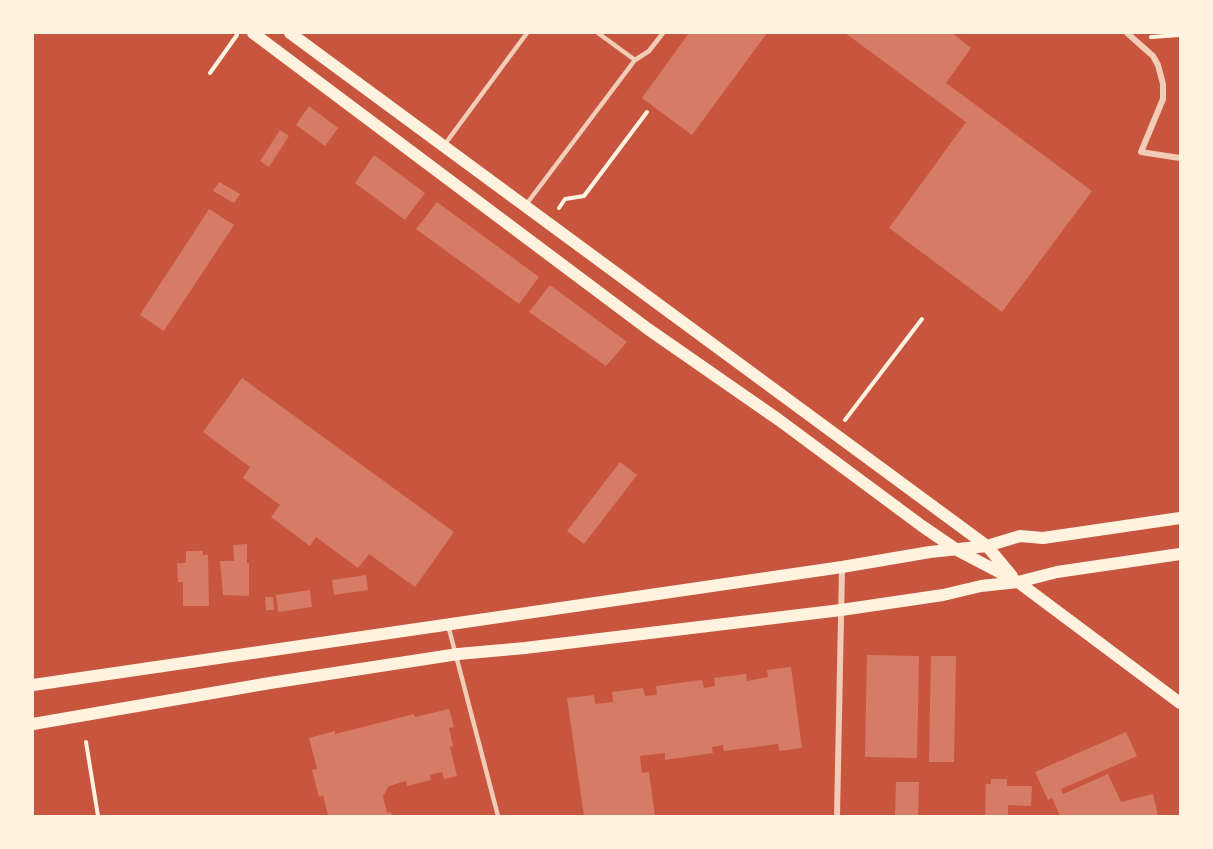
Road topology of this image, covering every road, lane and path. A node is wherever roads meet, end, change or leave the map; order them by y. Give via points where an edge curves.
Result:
1 (253, 33) edge
2 (290, 33) edge
3 (527, 33) edge
4 (598, 33) edge
5 (663, 33) edge
6 (1127, 33) edge
7 (238, 35) dead end
8 (1180, 35) edge
9 (1143, 46) junction
10 (635, 60) junction
11 (210, 73) dead end
12 (646, 112) dead end
13 (443, 146) junction
14 (1180, 158) edge
15 (525, 206) junction
16 (559, 208) dead end
17 (922, 319) dead end
18 (846, 420) dead end
19 (1180, 518) edge
20 (987, 546) junction
21 (957, 550) junction
22 (1180, 554) edge
23 (842, 567) junction
24 (1018, 582) junction
25 (841, 610) junction
26 (448, 625) junction
27 (458, 654) junction
28 (33, 685) edge
29 (1180, 703) edge
30 (33, 724) edge
31 (86, 742) dead end
32 (98, 816) edge
33 (498, 816) edge
34 (837, 816) edge

1 - 21 main road via 648,329
2 - 13 main road
3 - 13 lane
4 - 10 lane
5 - 10 lane via 649,51
6 - 9 street
7 - 11 path
8 - 9 path via 1151,36
9 - 14 street via 1158,65 1163,99 1140,152
10 - 15 lane
12 - 16 path via 584,196 565,199
13 - 15 main road
15 - 20 main road
17 - 18 path
19 - 20 main road via 1042,538 1020,536
20 - 21 main road
20 - 24 main road
21 - 23 main road
21 - 24 main road
22 - 24 main road via 1057,572
23 - 25 street
23 - 26 main road
24 - 25 main road
24 - 29 main road
25 - 27 main road
25 - 34 street
26 - 27 lane
26 - 28 main road
27 - 30 main road
27 - 33 lane
31 - 32 path

